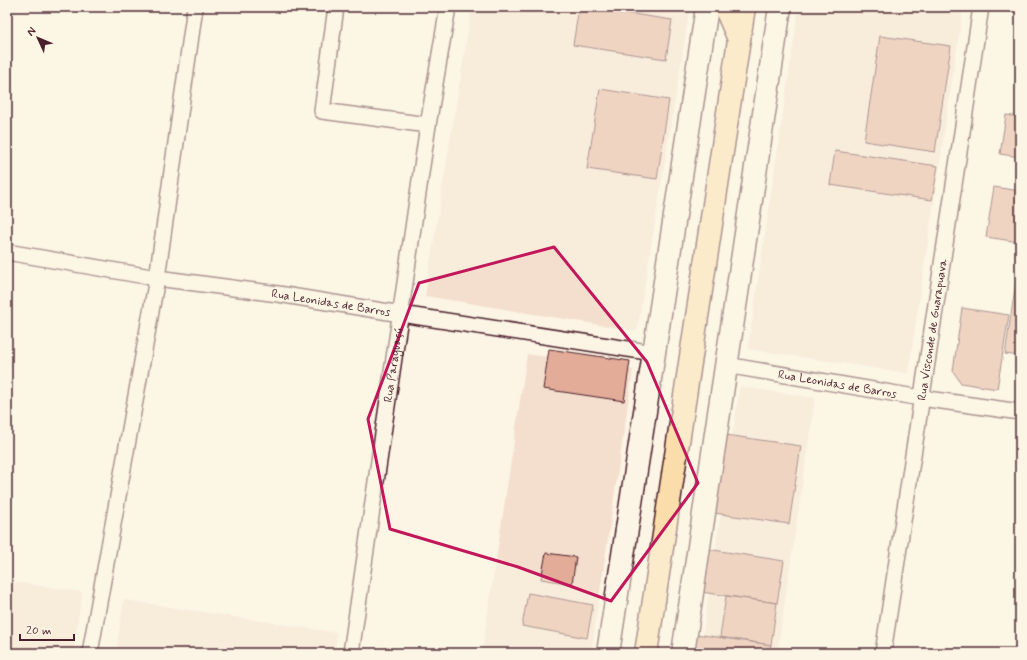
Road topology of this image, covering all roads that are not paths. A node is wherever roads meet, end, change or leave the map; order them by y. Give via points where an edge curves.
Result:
1 (195, 7) edge
2 (336, 7) edge
3 (448, 7) edge
4 (707, 7) edge
5 (725, 7) edge
6 (744, 7) edge
7 (780, 7) edge
8 (981, 7) edge
9 (739, 39) junction
10 (428, 125) junction
11 (7, 252) edge
12 (157, 278) junction
13 (401, 314) junction
14 (654, 353) junction
15 (726, 365) junction
16 (921, 398) junction
17 (1020, 412) edge
18 (90, 653) edge
19 (351, 653) edge
20 (608, 653) edge
21 (646, 653) edge
22 (683, 653) edge
23 (883, 653) edge

1 - 12 street
2 - 10 street via 322,111
3 - 10 street, Rua Paraguaçú
4 - 14 street
5 - 9 main road
6 - 9 main road
7 - 15 street
8 - 16 street, Rua Visconde de Guarapuava
9 - 21 main road
10 - 13 street, Rua Paraguaçú
11 - 12 street, Rua Leonidas de Barros
12 - 13 street, Rua Leonidas de Barros
12 - 18 street
13 - 14 street, Rua Leonidas de Barros
13 - 19 street, Rua Paraguaçú
14 - 20 street
15 - 16 street, Rua Leonidas de Barros
15 - 22 street
16 - 17 street, Rua Leonidas de Barros
16 - 23 street, Rua Visconde de Guarapuava

